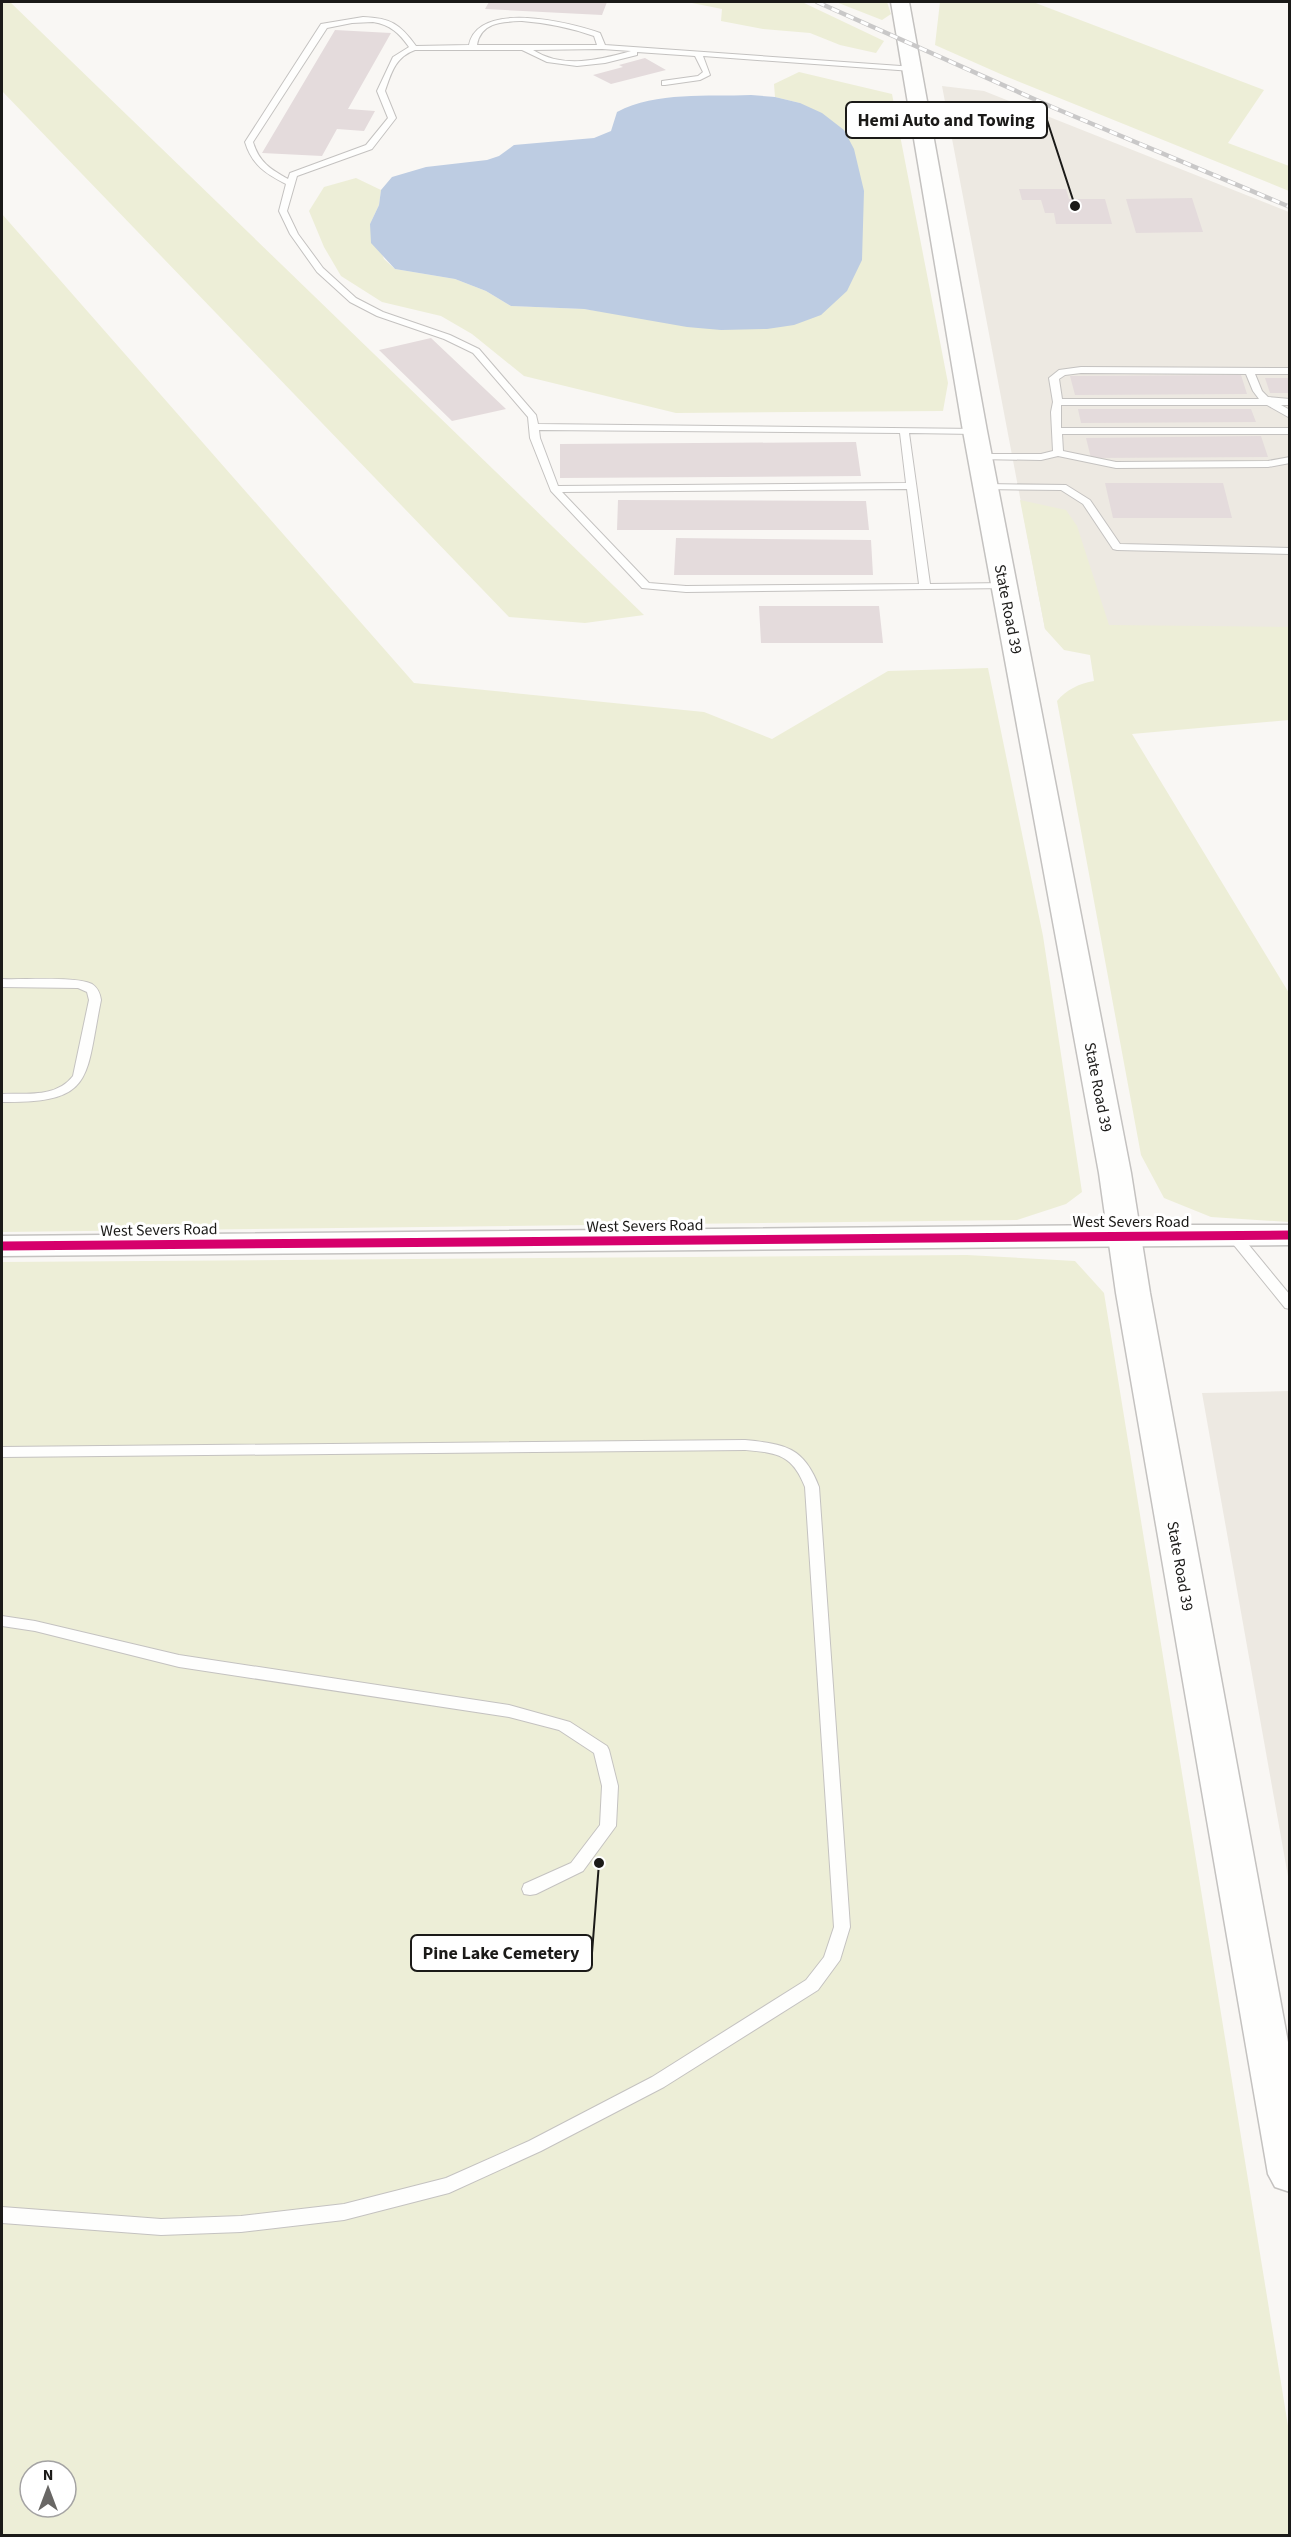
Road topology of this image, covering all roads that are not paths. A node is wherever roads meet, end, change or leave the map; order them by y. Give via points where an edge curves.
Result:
1 (900, 2) edge
2 (523, 47) junction
3 (602, 47) junction
4 (414, 48) junction
5 (473, 48) junction
6 (642, 51) junction
7 (698, 55) junction
8 (912, 69) junction
9 (665, 83) dead end
10 (290, 183) junction
11 (1250, 371) junction
12 (1290, 371) edge
13 (1058, 402) junction
14 (1266, 402) junction
15 (1290, 402) edge
16 (1290, 415) edge
17 (534, 428) junction
18 (904, 430) junction
19 (975, 430) junction
20 (1058, 431) junction
21 (1290, 431) edge
22 (1058, 453) junction
23 (1290, 460) edge
24 (983, 472) junction
25 (911, 486) junction
26 (554, 489) junction
27 (1290, 551) edge
28 (1005, 586) junction
29 (925, 587) junction
30 (2, 983) edge
31 (2, 1098) edge
32 (1124, 1235) junction
33 (1290, 1235) edge
34 (1234, 1236) junction
35 (2, 1246) edge
36 (1290, 1305) edge
37 (2, 1452) edge
38 (2, 1621) edge
39 (530, 1889) dead end
40 (1288, 2160) edge
41 (2, 2215) edge

1 - 8 main road, State Road 39
2 - 3 lane
2 - 5 lane
2 - 6 lane via 535,57 563,64 603,62
3 - 5 lane via 597,35 579,27 507,20 483,26 475,35
3 - 6 lane
4 - 5 lane
4 - 10 lane via 402,51 393,60 381,91 393,118 369,147 293,175
4 - 10 lane via 398,28 384,22 353,19 324,26 249,142 260,167
6 - 7 lane
7 - 8 lane
7 - 9 lane via 707,73 700,78
8 - 19 main road, State Road 39
10 - 17 lane via 283,211 320,270 353,300 476,351 532,417
11 - 12 lane
11 - 13 lane via 1062,372 1054,378
11 - 14 lane via 1257,393
13 - 14 lane
13 - 20 lane via 1054,407
14 - 15 lane
14 - 16 lane
17 - 18 lane
17 - 26 lane
18 - 19 lane
18 - 25 lane
19 - 24 main road, State Road 39
20 - 21 lane
20 - 22 lane
22 - 23 lane via 1116,465 1268,464
22 - 24 lane
24 - 27 lane via 1063,487 1087,502 1117,547
24 - 28 main road, State Road 39
25 - 26 lane
25 - 29 lane
26 - 29 lane via 646,586 686,590
28 - 29 lane
28 - 32 main road, State Road 39
30 - 31 lane via 79,984 94,992 80,1076 75,1084 53,1095
32 - 34 main road, West Severs Road
32 - 35 main road, West Severs Road
32 - 40 main road, State Road 39
33 - 34 main road, West Severs Road
34 - 36 lane
37 - 41 lane via 746,1445 774,1448 796,1457 806,1468 812,1487 842,1927 832,1960 812,1985 658,2082 535,2146 449,2185 344,2212 241,2224 161,2227
38 - 39 lane via 179,1661 509,1711 564,1726 601,1750 610,1786 608,1826 577,1867

